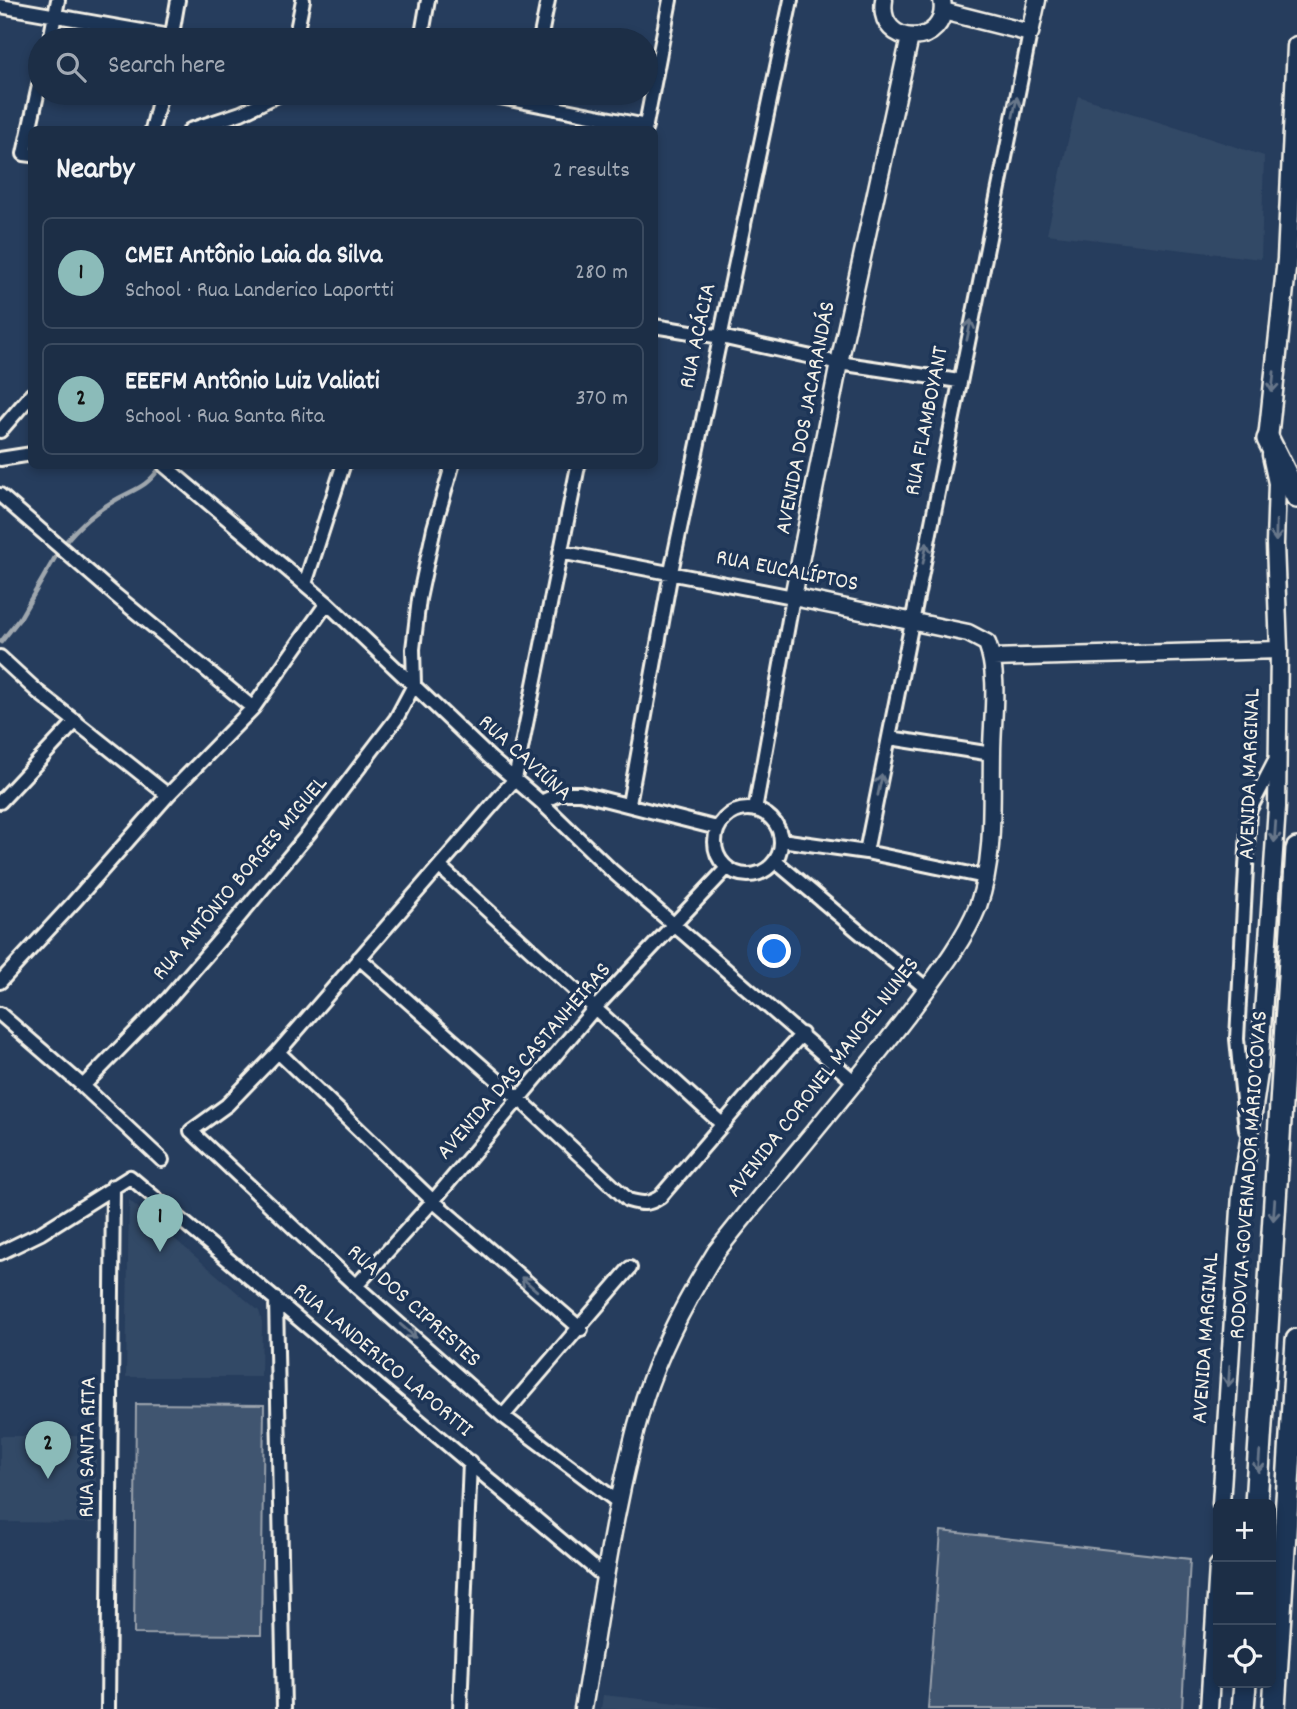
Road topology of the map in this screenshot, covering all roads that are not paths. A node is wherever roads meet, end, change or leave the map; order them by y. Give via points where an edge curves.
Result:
1 (58, 0) edge
2 (178, 0) edge
3 (303, 0) edge
4 (428, 0) edge
5 (548, 0) edge
6 (670, 0) edge
7 (791, 0) edge
8 (884, 0) edge
9 (1037, 0) edge
10 (942, 5) edge
11 (0, 6) edge
12 (55, 16) junction
13 (52, 28) edge
14 (118, 28) edge
15 (173, 28) edge
16 (297, 28) edge
17 (423, 28) edge
18 (542, 28) edge
19 (1030, 33) junction
20 (910, 37) junction
21 (1297, 46) edge
22 (658, 61) edge
23 (36, 105) edge
24 (157, 105) edge
25 (257, 105) edge
26 (555, 105) edge
27 (649, 105) edge
28 (33, 126) edge
29 (153, 126) edge
30 (202, 126) edge
31 (637, 126) edge
32 (645, 126) edge
33 (658, 327) edge
34 (720, 337) junction
35 (839, 363) junction
36 (959, 381) junction
37 (28, 399) edge
38 (0, 431) edge
39 (1268, 439) junction
40 (28, 455) edge
41 (0, 459) edge
42 (169, 469) edge
43 (342, 469) edge
44 (451, 469) edge
45 (577, 469) edge
46 (0, 495) edge
47 (1297, 497) edge
48 (560, 552) junction
49 (671, 572) junction
50 (305, 584) junction
51 (793, 597) junction
52 (327, 603) junction
53 (912, 620) junction
54 (1279, 650) junction
55 (0, 657) edge
56 (993, 658) junction
57 (415, 685) junction
58 (253, 708) junction
59 (76, 721) junction
60 (890, 738) junction
61 (992, 754) junction
62 (1278, 757) junction
63 (515, 779) junction
64 (168, 795) junction
65 (0, 802) edge
66 (541, 802) junction
67 (629, 804) junction
68 (755, 810) junction
69 (717, 828) junction
70 (781, 840) junction
71 (1297, 849) edge
72 (866, 852) junction
73 (775, 861) junction
74 (440, 867) junction
75 (727, 868) junction
76 (985, 877) junction
77 (674, 925) junction
78 (359, 958) junction
79 (0, 982) edge
80 (926, 989) junction
81 (594, 1009) junction
82 (0, 1014) edge
83 (802, 1034) junction
84 (278, 1052) junction
85 (856, 1083) junction
86 (83, 1086) junction
87 (518, 1098) junction
88 (722, 1124) junction
89 (1247, 1146) junction
90 (162, 1160) dead end
91 (113, 1186) junction
92 (433, 1201) junction
93 (0, 1253) edge
94 (630, 1268) dead end
95 (356, 1286) junction
96 (276, 1299) junction
97 (581, 1329) junction
98 (1297, 1340) edge
99 (503, 1416) junction
100 (470, 1462) junction
101 (1221, 1499) edge
102 (1256, 1499) edge
103 (618, 1502) junction
104 (606, 1578) junction
105 (1214, 1625) edge
106 (1245, 1688) edge
107 (107, 1709) edge
108 (284, 1709) edge
109 (460, 1709) edge
110 (583, 1709) edge
111 (1209, 1709) edge
112 (1243, 1709) edge
113 (1274, 1709) edge

1 - 12 street
2 - 15 street
3 - 16 street
4 - 17 street
5 - 18 street
6 - 22 street
7 - 34 street, RUA ACÁCIA
8 - 20 street via 889,26
9 - 19 street, RUA FLAMBOYANT
10 - 19 street
10 - 20 street via 932,31
11 - 12 street
12 - 13 street
12 - 14 street
36 -> 19 street, RUA FLAMBOYANT
20 - 35 street, AVENIDA DOS JACARANDÁS
21 -> 39 main road, AVENIDA MARGINAL via 1287,259
23 - 28 street
24 - 29 street
25 - 30 street
26 - 31 street
27 - 32 street
33 - 34 street
34 - 35 street
34 - 49 street, RUA ACÁCIA
35 - 36 street
35 - 51 street, AVENIDA DOS JACARANDÁS
53 -> 36 street, RUA FLAMBOYANT
37 - 38 street
39 - 47 main road
39 -> 54 street, AVENIDA MARGINAL via 1276,483
40 - 41 street
42 - 50 street, RUA CAVIÚNA
43 - 50 street
44 - 57 street via 418,598
45 - 48 street
46 - 58 street
48 - 49 street, RUA EUCALÍPTOS
48 - 63 street
49 - 51 street, RUA EUCALÍPTOS
49 - 67 street, RUA ACÁCIA
50 - 52 street, RUA CAVIÚNA
51 - 53 street, RUA EUCALÍPTOS
51 - 68 street, AVENIDA DOS JACARANDÁS
52 - 57 street, RUA CAVIÚNA
52 - 58 street
53 - 56 street, RUA EUCALÍPTOS via 978,637 987,643
53 - 60 street, RUA FLAMBOYANT
54 - 56 street
54 - 62 street, AVENIDA MARGINAL
55 - 59 street
56 - 61 street, AVENIDA CORONEL MANOEL NUNES
57 - 63 street, RUA CAVIÚNA
57 - 86 street, RUA ANTÔNIO BORGES MIGUEL via 377,747 301,843 169,998
58 - 64 street
59 - 64 street
59 - 65 street
60 - 61 street
72 -> 60 street, RUA FLAMBOYANT
61 - 76 street, AVENIDA CORONEL MANOEL NUNES via 992,818
62 -> 89 street, AVENIDA MARGINAL via 1263,1023
62 - 89 street via 1249,811 1237,1039
63 - 66 street, RUA CAVIÚNA
63 - 74 street
64 - 79 street
66 - 67 street via 561,793 580,793
66 - 77 street, RUA CAVIÚNA
67 - 69 street
68 - 69 street via 733,812
68 - 70 street via 774,821
69 - 75 street via 715,850
70 - 72 street
70 - 73 street
71 -> 102 main road, RODOVIA GOVERNADOR MÁRIO COVAS
72 - 76 street
73 - 75 street via 758,874
73 - 80 street
74 - 78 street
74 - 81 street
75 - 77 street, AVENIDA DAS CASTANHEIRAS
76 - 80 street, AVENIDA CORONEL MANOEL NUNES via 967,930
77 - 81 street, AVENIDA DAS CASTANHEIRAS
77 - 83 street, RUA CAVIÚNA
78 - 84 street
78 - 87 street
80 - 85 street, AVENIDA CORONEL MANOEL NUNES
81 - 87 street, AVENIDA DAS CASTANHEIRAS
81 - 88 street
82 - 86 street
83 - 85 street, RUA CAVIÚNA
83 - 88 street
84 - 92 street
84 - 95 street, RUA DOS CIPRESTES via 227,1105 191,1131
85 - 103 street, AVENIDA CORONEL MANOEL NUNES via 746,1214 700,1278 644,1399
86 - 90 street
87 - 88 street via 628,1200 643,1204 660,1197
87 - 92 street, AVENIDA DAS CASTANHEIRAS
89 -> 101 street, AVENIDA MARGINAL
91 - 93 street via 41,1234
91 - 96 street, RUA LANDERICO LAPORTTI via 130,1177
91 - 107 street, RUA SANTA RITA
92 - 95 street, AVENIDA DAS CASTANHEIRAS
97 -> 92 street
94 - 97 street
95 -> 99 street, RUA DOS CIPRESTES
96 - 100 street, RUA LANDERICO LAPORTTI
96 - 108 street
97 - 99 street
98 - 113 main road
99 - 103 street, RUA DOS CIPRESTES
100 - 104 street, RUA LANDERICO LAPORTTI
100 - 109 street
103 - 104 street, AVENIDA CORONEL MANOEL NUNES
104 - 110 street, AVENIDA CORONEL MANOEL NUNES
105 - 111 street
106 - 112 main road

